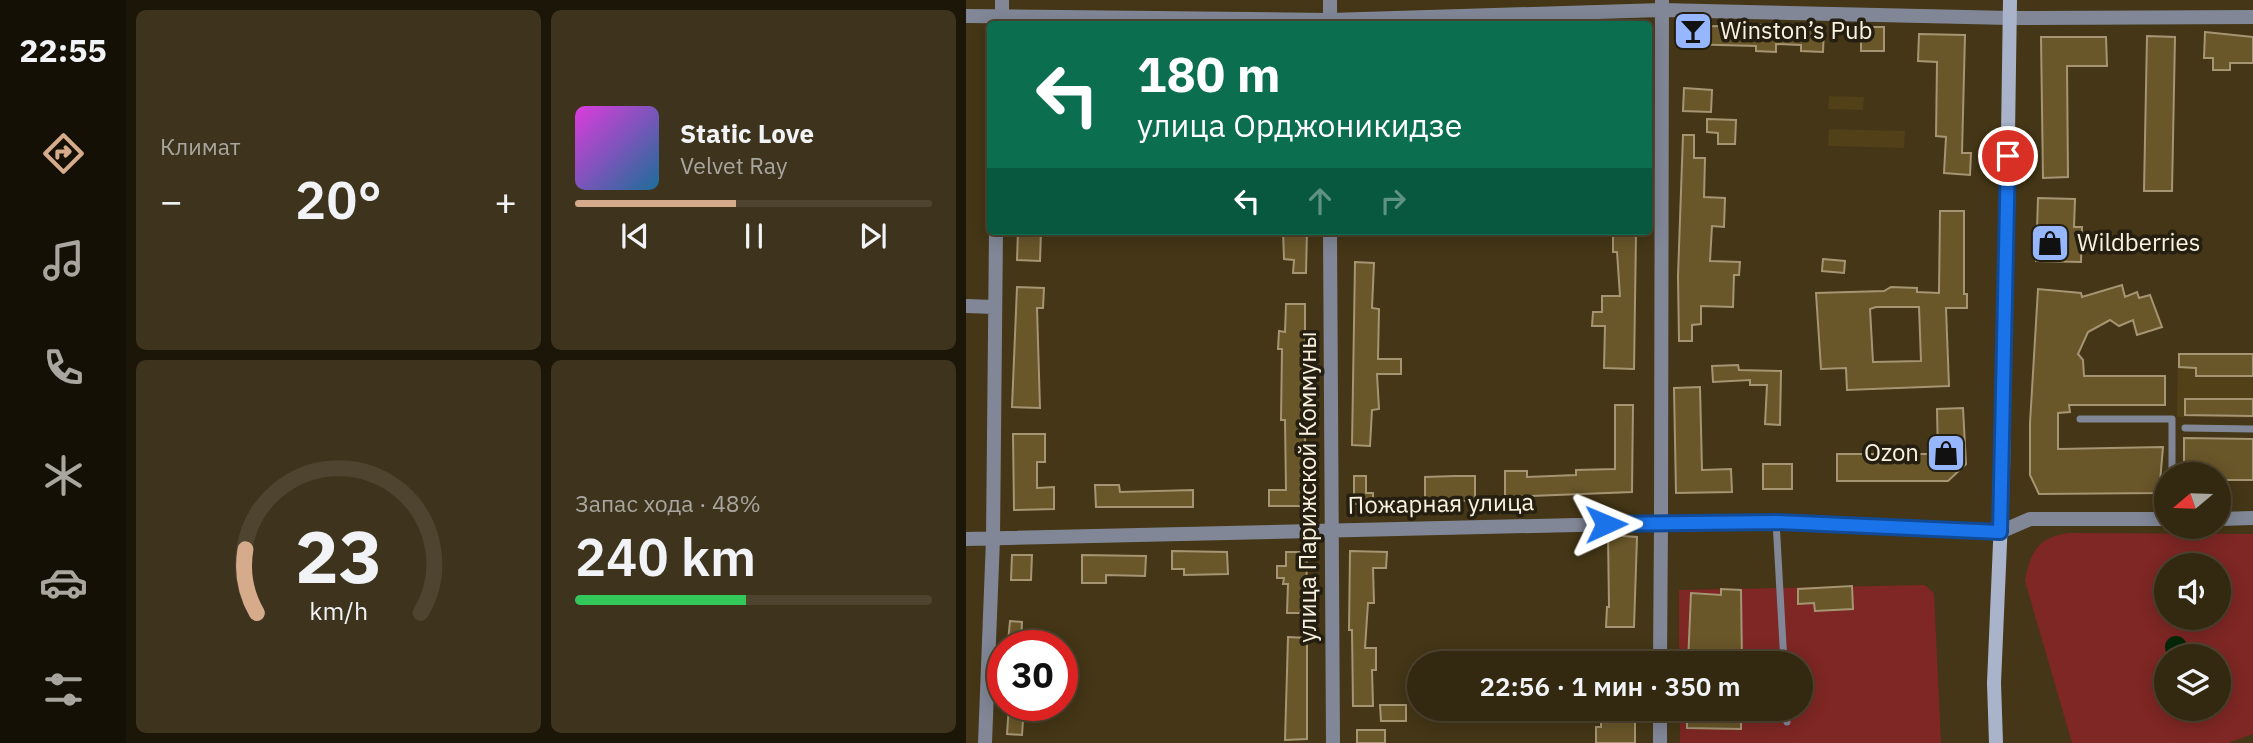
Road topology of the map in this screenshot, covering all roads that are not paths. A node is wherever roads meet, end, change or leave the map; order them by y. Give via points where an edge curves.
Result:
1 (1002, 0) edge
2 (1330, 0) edge
3 (2010, 0) edge
4 (1662, 5) edge
5 (966, 16) edge
6 (2253, 17) edge
7 (2010, 19) junction
8 (1002, 20) edge
9 (1156, 21) edge
10 (1330, 21) edge
11 (1350, 21) edge
12 (996, 235) edge
13 (1330, 235) edge
14 (966, 306) edge
15 (993, 307) junction
16 (2080, 419) dead end
17 (2185, 428) dead end
18 (2253, 429) edge
19 (2172, 462) edge
20 (2253, 518) edge
21 (2154, 519) edge
22 (2231, 519) edge
23 (1776, 522) junction
24 (1661, 523) junction
25 (1329, 528) junction
26 (2000, 532) junction
27 (966, 539) edge
28 (993, 539) junction
29 (1660, 651) edge
30 (1783, 651) edge
31 (1660, 721) edge
32 (985, 743) edge
33 (1333, 743) edge
34 (1660, 743) edge
35 (1996, 743) edge

1 - 8 street
2 - 10 street
3 - 7 main road
4 - 7 street
4 - 11 street
4 - 24 street
5 - 8 street
6 - 7 street
7 - 26 main road
8 - 9 street
12 - 15 street
13 - 25 street, улица Парижской Коммуны
14 - 15 street
15 - 28 street
16 - 19 lane via 2172,419
17 - 18 lane
20 - 22 street
21 - 26 street via 2030,519
23 - 24 street, Пожарная улица
23 - 26 street, Пожарная улица
23 - 30 lane
24 - 25 street, Пожарная улица
24 - 29 street
25 - 28 street, Пожарная улица
25 - 33 street, улица Парижской Коммуны
26 - 35 main road
27 - 28 street, Пожарная улица
28 - 32 street
31 - 34 street

